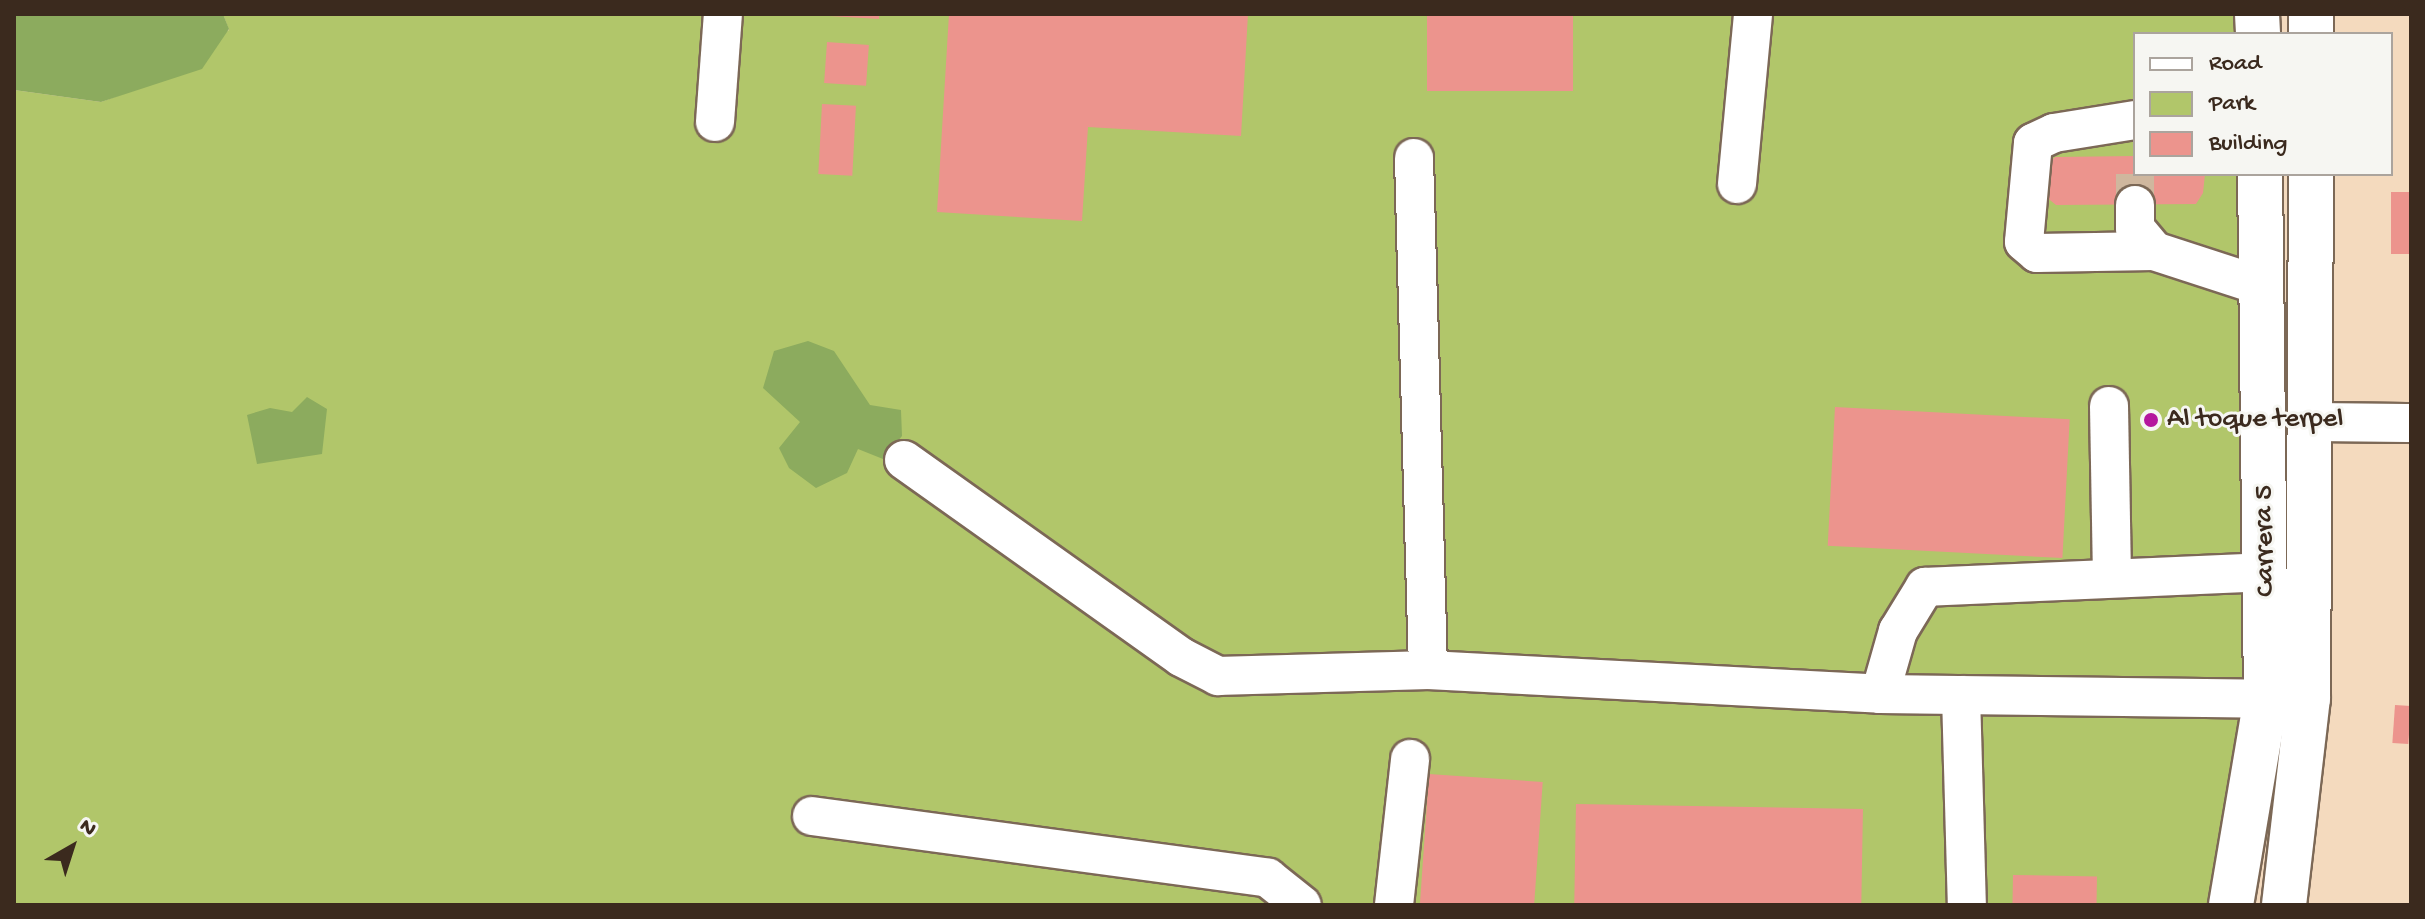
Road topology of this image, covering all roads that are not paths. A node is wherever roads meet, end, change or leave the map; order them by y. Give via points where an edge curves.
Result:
1 (723, 14) edge
2 (1753, 14) edge
3 (2133, 120) edge
4 (715, 122) dead end
5 (1414, 158) dead end
6 (2260, 176) edge
7 (2311, 176) edge
8 (1737, 184) dead end
9 (2135, 205) tunnel mouth
10 (2154, 251) junction
11 (2262, 286) junction
12 (2109, 406) dead end
13 (2311, 422) junction
14 (2411, 423) edge
15 (904, 460) dead end
16 (2267, 572) junction
17 (2112, 575) junction
18 (1428, 670) junction
19 (1880, 694) junction
20 (1961, 695) junction
21 (2266, 699) junction
22 (1410, 759) dead end
23 (812, 816) dead end
24 (1302, 905) edge
25 (1394, 905) edge
26 (1967, 905) edge
27 (2231, 905) edge
28 (2284, 905) edge

1 - 4 street
2 - 8 street
3 - 10 street via 2054,133 2033,143 2024,242 2037,253
5 - 18 street
6 - 11 main road, Carrera 5
7 - 13 main road, Carrera 5
9 - 10 street via 2135,228
10 - 11 street
11 - 16 main road, Carrera 5
12 - 17 street
13 - 14 street
13 - 28 main road, Carrera 5 via 2308,699
15 - 18 street via 1181,657 1218,676
16 - 17 street
16 - 21 main road, Carrera 5
17 - 19 street via 1925,587 1898,631
18 - 19 street
19 - 20 street
20 - 21 street
20 - 26 street
21 - 27 main road, Carrera 5
22 - 25 street
23 - 24 street via 1268,878

